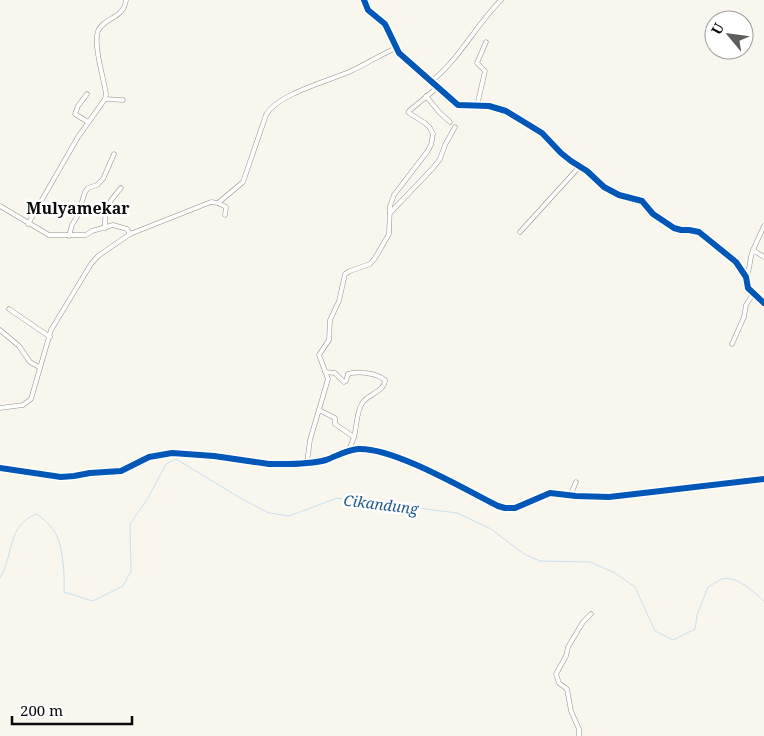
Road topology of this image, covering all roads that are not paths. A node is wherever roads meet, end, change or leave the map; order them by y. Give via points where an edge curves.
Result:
1 (126, 0) edge
2 (364, 0) edge
3 (501, 0) edge
4 (486, 42) dead end
5 (396, 48) junction
6 (432, 81) junction
7 (438, 87) junction
8 (87, 94) dead end
9 (426, 96) junction
10 (105, 98) junction
11 (124, 100) dead end
12 (477, 106) junction
13 (88, 122) junction
14 (450, 122) dead end
15 (455, 127) dead end
16 (114, 154) dead end
17 (580, 166) junction
18 (121, 188) dead end
19 (218, 203) junction
20 (0, 206) edge
21 (390, 213) junction
22 (226, 215) dead end
23 (28, 224) junction
24 (764, 226) edge
25 (105, 228) junction
26 (520, 232) dead end
27 (130, 234) junction
28 (69, 236) junction
29 (753, 250) junction
30 (764, 257) edge
31 (746, 277) junction
32 (753, 294) junction
33 (764, 303) edge
34 (9, 309) dead end
35 (0, 330) edge
36 (50, 337) junction
37 (732, 344) dead end
38 (39, 367) junction
39 (325, 372) junction
40 (0, 408) edge
41 (319, 410) junction
42 (354, 438) junction
43 (349, 450) junction
44 (307, 462) junction
45 (0, 468) edge
46 (764, 480) edge
47 (576, 482) dead end
48 (570, 496) junction
49 (591, 614) dead end
50 (579, 736) edge

1 - 10 street via 123,10 100,27 96,38
2 - 5 street via 368,10 385,24
3 - 6 street via 458,56
4 - 12 street via 477,63 485,71
5 - 6 street
5 - 19 street via 277,102 266,115 243,182
6 - 7 street
7 - 9 street
7 - 12 street via 458,105
8 - 13 street via 75,114
9 - 14 street
9 - 21 street via 408,112 430,128 433,134 431,145 394,195
10 - 11 street
10 - 13 street
12 - 17 street via 500,108 523,121
13 - 23 street
15 - 21 street via 440,159
16 - 28 street via 103,179 85,192
17 - 26 street
17 - 31 street via 610,191 642,201 668,224 681,230 699,232 736,262
18 - 25 street via 105,210
19 - 22 street via 226,207
19 - 27 street via 211,202 185,211
20 - 23 street
21 - 39 street via 389,234 375,258 370,264 345,274 339,302 330,320 329,340 319,355
23 - 28 street via 49,235
24 - 29 street
25 - 27 street via 122,226
25 - 28 street via 86,235
27 - 36 street via 91,264 53,326
29 - 30 street
29 - 31 street
31 - 32 street
32 - 33 street
32 - 37 street
34 - 36 street
35 - 38 street via 19,346 30,362
36 - 38 street
38 - 40 street via 27,402
39 - 41 street via 328,379
39 - 42 street via 335,374 344,382 347,374 353,373 385,380 383,388 362,403
41 - 42 street via 335,418 334,424
41 - 44 street
42 - 43 street
43 - 44 street via 324,460
43 - 48 street via 384,452 505,508 516,508 550,494
44 - 45 street via 269,464 172,453 149,457 121,471 78,476 61,477
46 - 48 street via 609,497
47 - 48 street
49 - 50 street via 568,647 556,674 559,683 567,688

